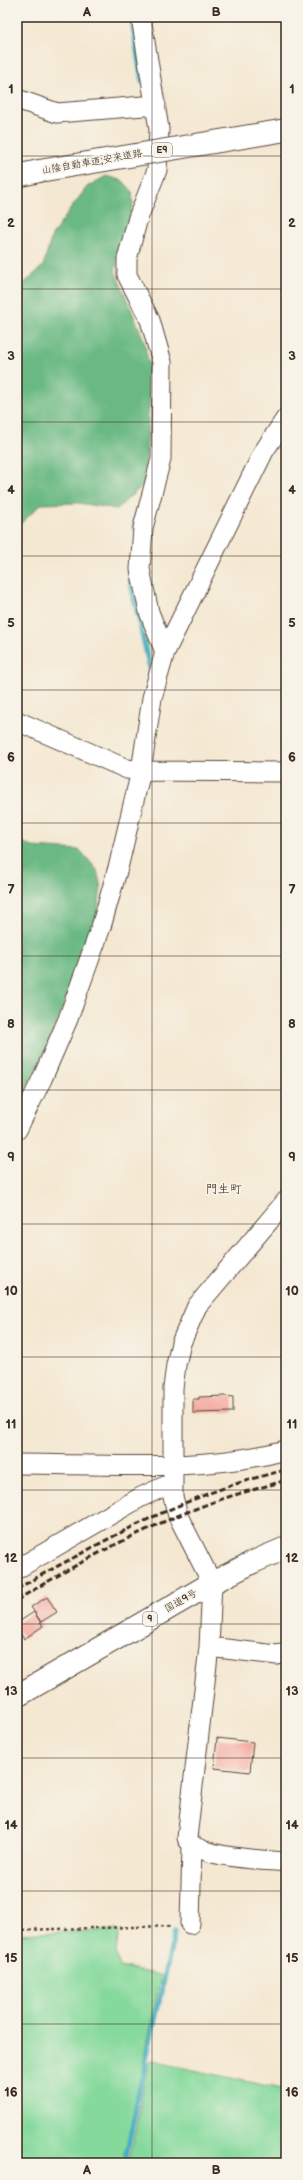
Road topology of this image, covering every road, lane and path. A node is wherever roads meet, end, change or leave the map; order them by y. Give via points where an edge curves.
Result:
1 (141, 17) edge
2 (17, 100) edge
3 (156, 106) junction
4 (286, 130) edge
5 (17, 176) edge
6 (286, 418) edge
7 (165, 652) junction
8 (17, 721) edge
9 (135, 770) junction
10 (286, 772) edge
11 (17, 1130) edge
12 (286, 1201) edge
13 (286, 1450) edge
14 (17, 1464) edge
15 (172, 1464) junction
16 (172, 1483) junction
17 (286, 1548) edge
18 (17, 1569) edge
19 (212, 1583) junction
20 (209, 1647) junction
21 (286, 1653) edge
22 (17, 1696) edge
23 (192, 1845) junction
24 (286, 1862) edge
25 (190, 1924) joint
26 (17, 1930) edge

1 - 3 street
2 - 3 street via 57,113
3 - 7 street via 159,130 157,170 138,218 127,259 127,275 150,320 162,362 160,459 143,528 140,569 149,612
4 - 5 highway, 山陰自動車道;安来道路 / E9, bridge
6 - 7 street via 264,451
7 - 9 street
8 - 9 street
9 - 10 street
9 - 11 street via 119,864 101,927 65,1025
12 - 15 street via 212,1287 197,1306 188,1324 181,1343 172,1388
13 - 15 street via 245,1459
14 - 15 street
15 - 16 street
16 - 18 street via 141,1497
16 - 19 street via 178,1516
17 - 19 highway, 国道9号 / 9
19 - 20 street
19 - 22 highway, 国道9号 / 9
20 - 21 street via 277,1655
20 - 23 street via 187,1830 187,1838
23 - 24 street via 211,1853
23 - 25 street
25 - 26 path

